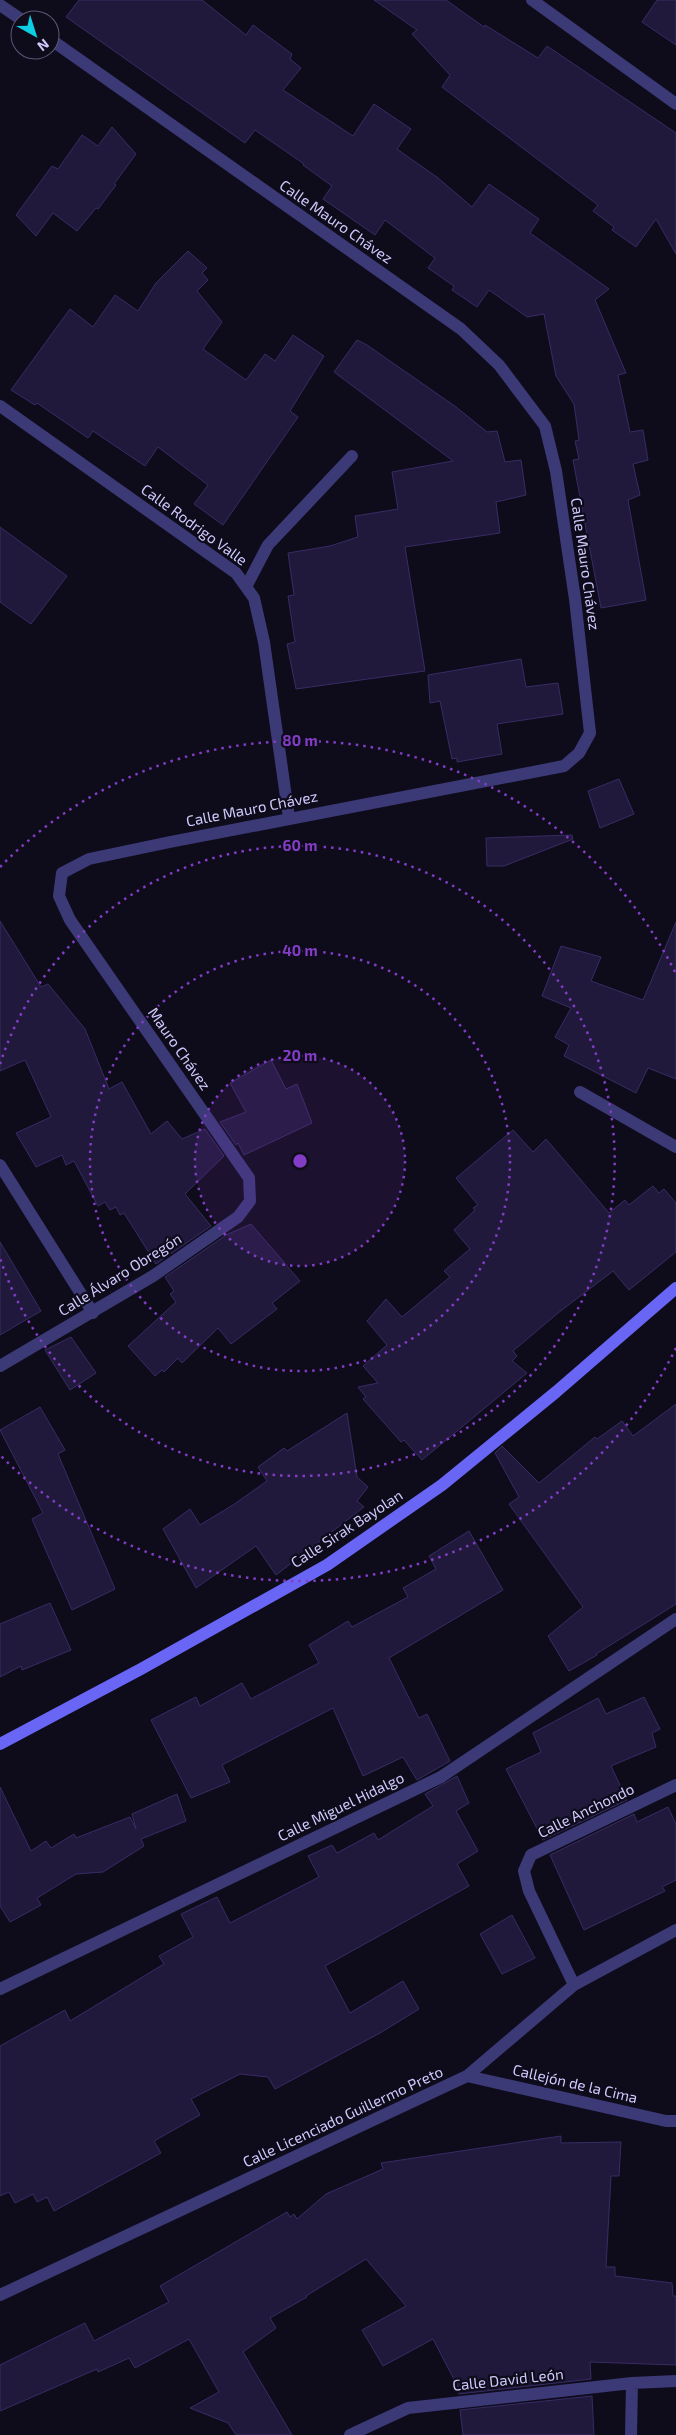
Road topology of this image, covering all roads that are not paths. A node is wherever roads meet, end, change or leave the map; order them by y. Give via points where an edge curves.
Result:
1 (532, 0) edge
2 (60, 46) edge
3 (676, 104) edge
4 (0, 406) edge
5 (352, 456) dead end
6 (246, 585) junction
7 (289, 818) junction
8 (70, 920) joint
9 (580, 1092) dead end
10 (676, 1147) edge
11 (0, 1165) edge
12 (250, 1201) joint
13 (676, 1288) edge
14 (93, 1313) junction
15 (0, 1366) edge
16 (676, 1619) edge
17 (0, 1744) edge
18 (676, 1785) edge
19 (676, 1930) edge
20 (574, 1985) junction
21 (0, 1989) edge
22 (467, 2076) junction
23 (676, 2121) edge
24 (0, 2295) edge
25 (676, 2381) edge
26 (632, 2383) junction
27 (350, 2435) edge
28 (632, 2435) edge

1 - 3 street
2 - 7 street, Calle Mauro Chávez via 461,329 499,365 545,426 556,471 575,600 590,733 579,753 564,766
4 - 6 street, Calle Rodrigo Valle via 236,573
5 - 6 street via 268,545
6 - 7 street, Calle Rodrigo Valle via 254,598 264,642
7 - 8 street, Calle Mauro Chávez via 89,859 62,873 59,896
8 - 12 street, Mauro Chávez via 249,1178
9 - 10 street
11 - 14 street
12 - 14 street, Calle Álvaro Obregón via 238,1217
13 - 17 main road, Calle Sirak Bayolan via 571,1380 442,1485 327,1564
14 - 15 street, Calle Álvaro Obregón
16 - 21 street, Calle Miguel Hidalgo via 441,1777
18 - 20 street, Calle Anchondo via 531,1855 524,1871 530,1892
19 - 20 street, Calle Licenciado Guillermo Preto
20 - 22 street, Calle Licenciado Guillermo Preto
22 - 23 street, Callejón de la Cima
22 - 24 street, Calle Licenciado Guillermo Preto
25 - 26 street, Calle David León
26 - 27 street, Calle David León via 408,2408
26 - 28 street

